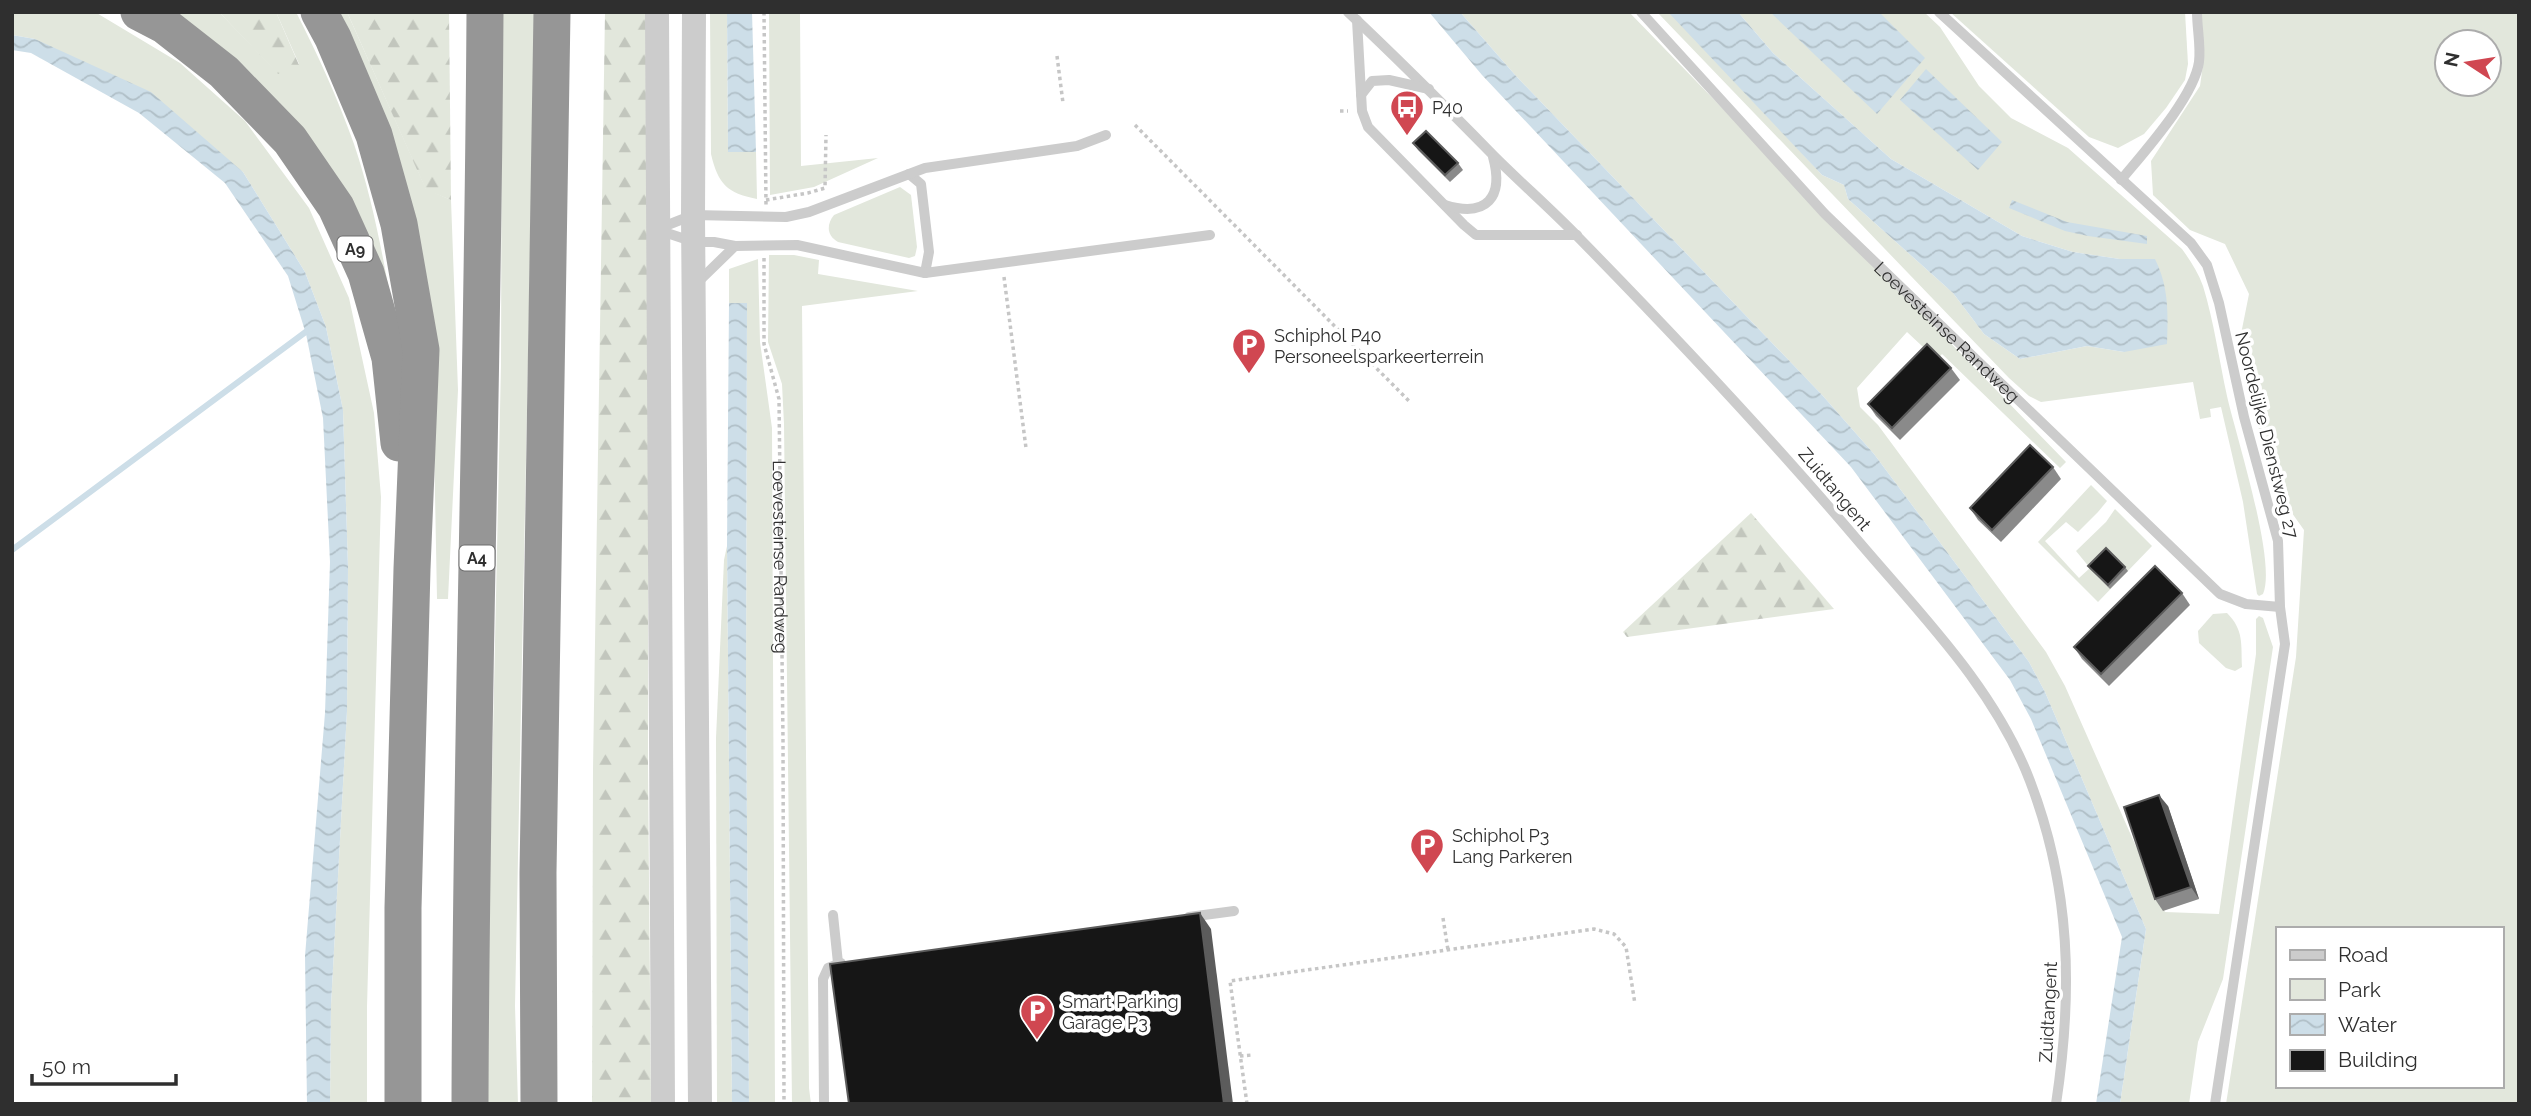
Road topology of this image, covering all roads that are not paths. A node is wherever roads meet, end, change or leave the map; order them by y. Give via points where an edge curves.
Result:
1 (139, 12) edge
2 (319, 12) edge
3 (485, 12) edge
4 (552, 12) edge
5 (657, 12) edge
6 (694, 12) edge
7 (1348, 12) edge
8 (1641, 12) edge
9 (1939, 12) edge
10 (2197, 12) edge
11 (1357, 20) junction
12 (1429, 89) junction
13 (1361, 95) junction
14 (1106, 135) dead end
15 (1493, 154) junction
16 (909, 174) junction
17 (2121, 180) junction
18 (1445, 205) junction
19 (693, 215) junction
20 (657, 229) junction
21 (1210, 235) dead end
22 (1577, 235) junction
23 (694, 242) junction
24 (736, 246) junction
25 (925, 273) junction
26 (694, 286) junction
27 (412, 569) junction
28 (2280, 607) junction
29 (1234, 911) dead end
30 (833, 915) dead end
31 (1176, 919) edge
32 (853, 962) edge
33 (838, 963) junction
34 (403, 1104) edge
35 (470, 1104) edge
36 (539, 1104) edge
37 (663, 1104) edge
38 (700, 1104) edge
39 (824, 1104) edge
40 (2056, 1104) edge
41 (2215, 1104) edge

1 - 27 highway, A9 via 164,25 224,72 290,140 336,207 366,273 390,358
2 - 27 highway via 374,135 399,224 421,350
3 - 35 highway, A4
4 - 36 highway via 538,873
5 - 20 street
6 - 19 street
7 - 11 lane, Zuidtangent
8 - 28 lane, Loevesteinse Randweg via 1825,214 2220,594 2246,604
9 - 17 lane, Noordelijke Dienstweg 27
10 - 17 lane via 2199,62 2190,88
11 - 12 lane, Zuidtangent
11 - 13 lane
12 - 13 lane via 1380,80 1372,81
12 - 15 lane, Zuidtangent
13 - 18 lane via 1368,128
14 - 16 lane via 1077,146
15 - 18 lane via 1499,177 1491,198 1475,209
15 - 22 lane, Zuidtangent
16 - 19 lane via 786,217
16 - 25 lane via 921,184 929,252
17 - 28 lane, Noordelijke Dienstweg 27 via 2191,243 2207,265 2278,541
18 - 22 lane via 1476,234
19 - 20 lane
19 - 23 street
20 - 23 lane
20 - 37 street
21 - 25 lane
22 - 40 lane, Zuidtangent via 1774,442 1962,663 2003,726 2029,780 2056,867 2063,911 2067,1003
23 - 24 lane
23 - 26 street
24 - 25 lane via 797,245
24 - 26 lane
26 - 38 street
27 - 34 highway
28 - 41 lane, Noordelijke Dienstweg 27 via 2286,644
29 - 31 lane
30 - 33 lane
32 - 33 lane
33 - 39 lane via 828,968 823,979

